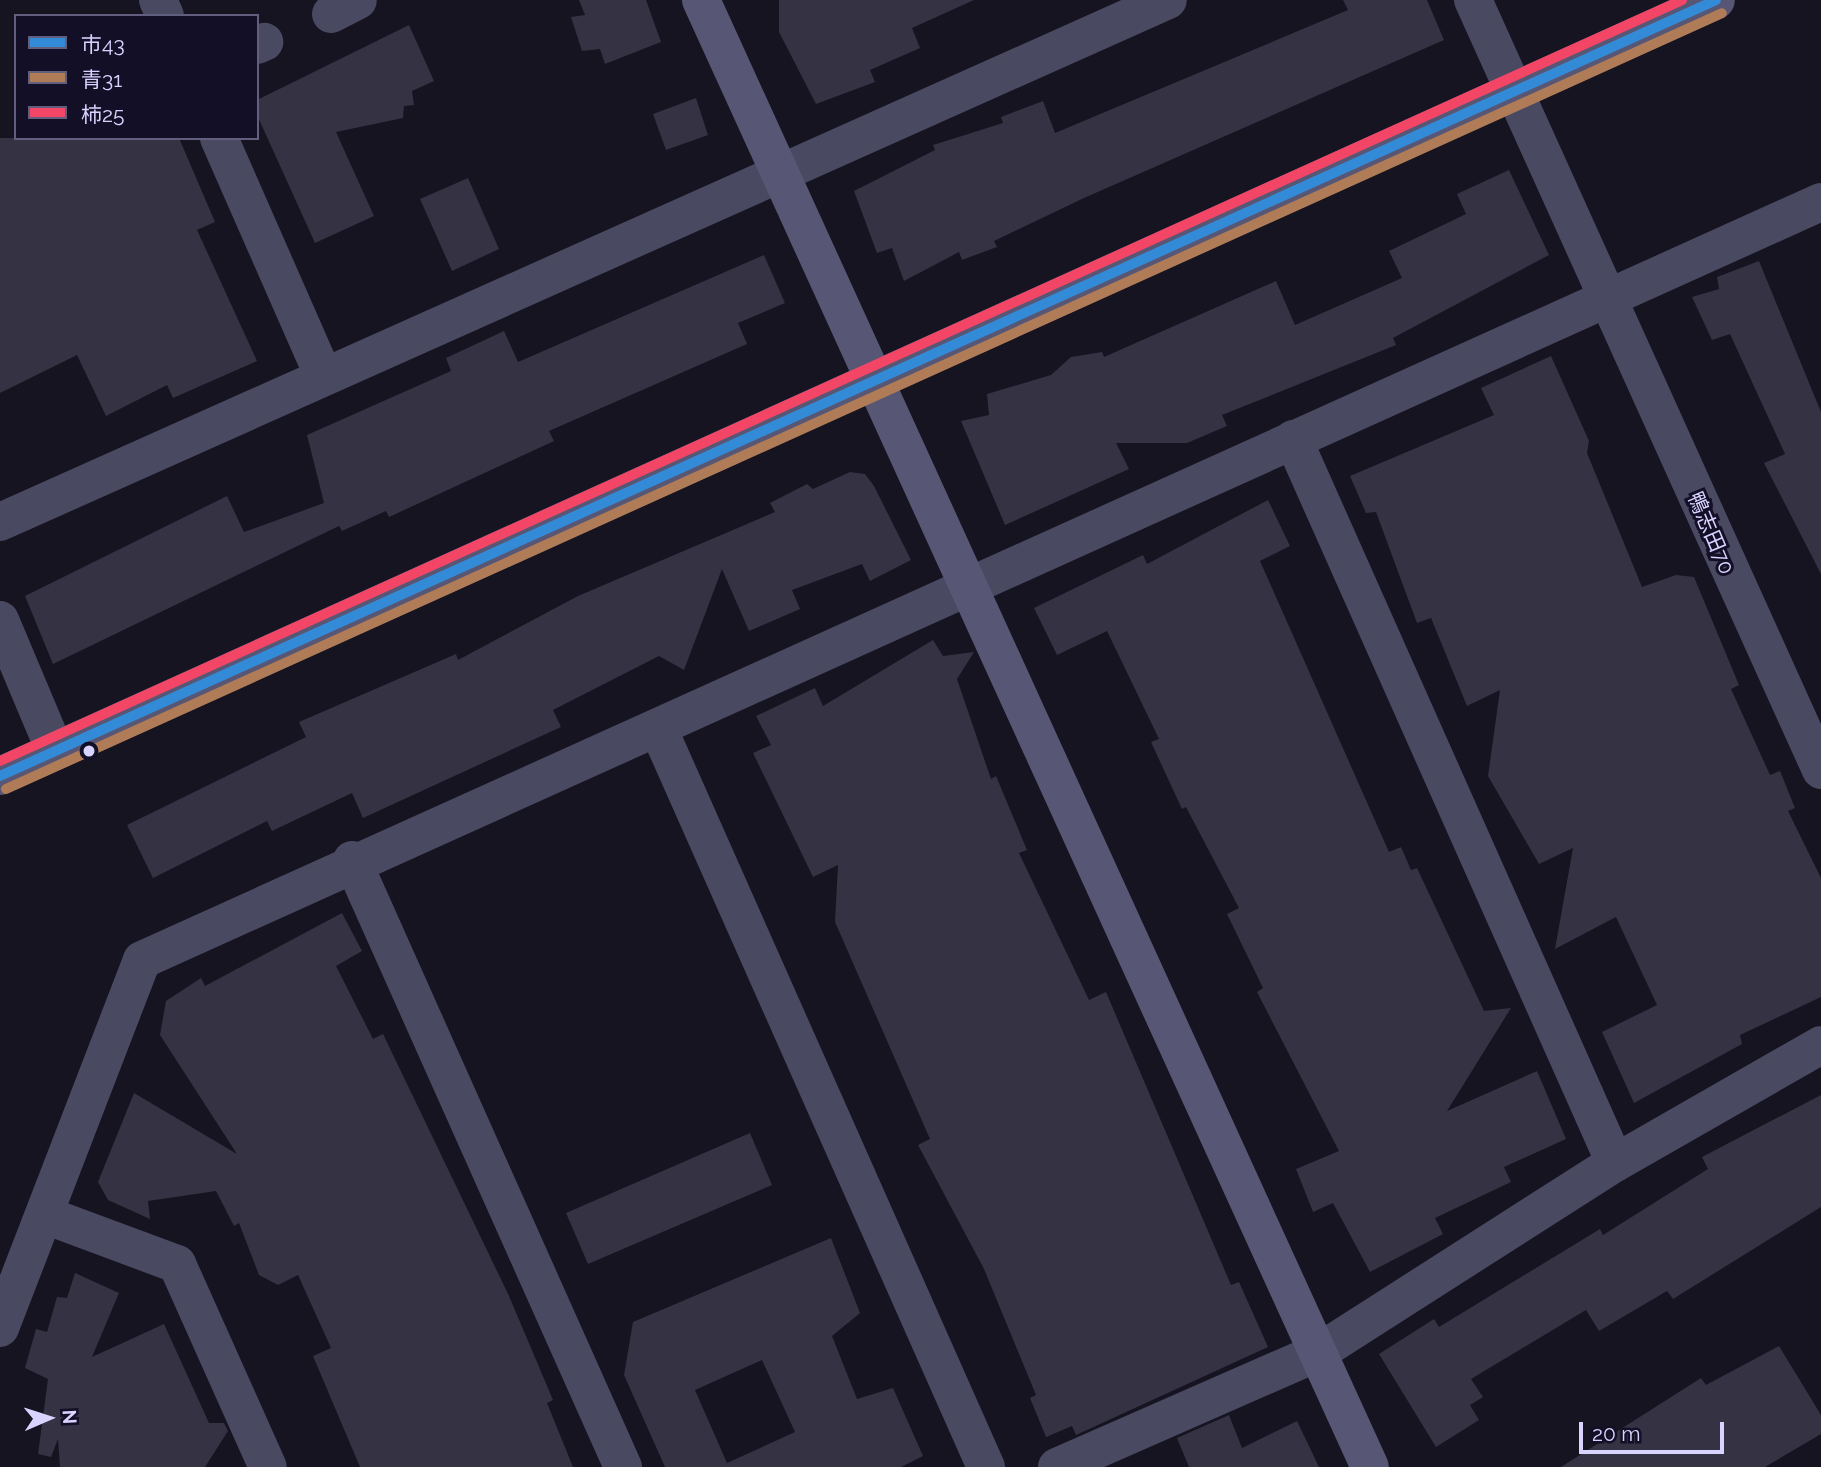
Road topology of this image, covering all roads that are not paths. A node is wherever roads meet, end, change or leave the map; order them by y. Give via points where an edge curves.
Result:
1 (701, 0) edge
2 (1168, 0) edge
3 (1473, 0) edge
4 (1716, 0) edge
5 (1513, 92) junction
6 (220, 140) edge
7 (780, 177) junction
8 (1821, 202) edge
9 (1608, 293) junction
10 (323, 375) junction
11 (874, 383) junction
12 (1293, 439) junction
13 (0, 522) edge
14 (972, 586) junction
15 (0, 620) edge
16 (658, 728) junction
17 (55, 751) junction
18 (1821, 770) edge
19 (0, 775) edge
20 (352, 860) junction
21 (1821, 1045) edge
22 (1615, 1163) junction
23 (45, 1215) junction
24 (0, 1328) edge
25 (1319, 1352) junction
26 (268, 1467) edge
27 (623, 1467) edge
28 (986, 1467) edge
29 (1057, 1467) edge
30 (1370, 1467) edge

1 - 7 street
2 - 7 street
3 - 5 street, 鴨志田70
4 - 5 street
5 - 9 street, 鴨志田70
5 - 11 street
6 - 10 street
7 - 10 street
7 - 11 street
8 - 9 street
9 - 12 street
9 - 18 street, 鴨志田70 via 1749,621
10 - 13 street
11 - 14 street
11 - 17 street
12 - 14 street
12 - 22 street
14 - 16 street
14 - 25 street
15 - 17 street
16 - 20 street
16 - 28 street
17 - 19 street
20 - 23 street via 142,960
20 - 27 street
21 - 22 street
22 - 25 street
23 - 24 street
23 - 26 street via 177,1264
25 - 29 street
25 - 30 street

